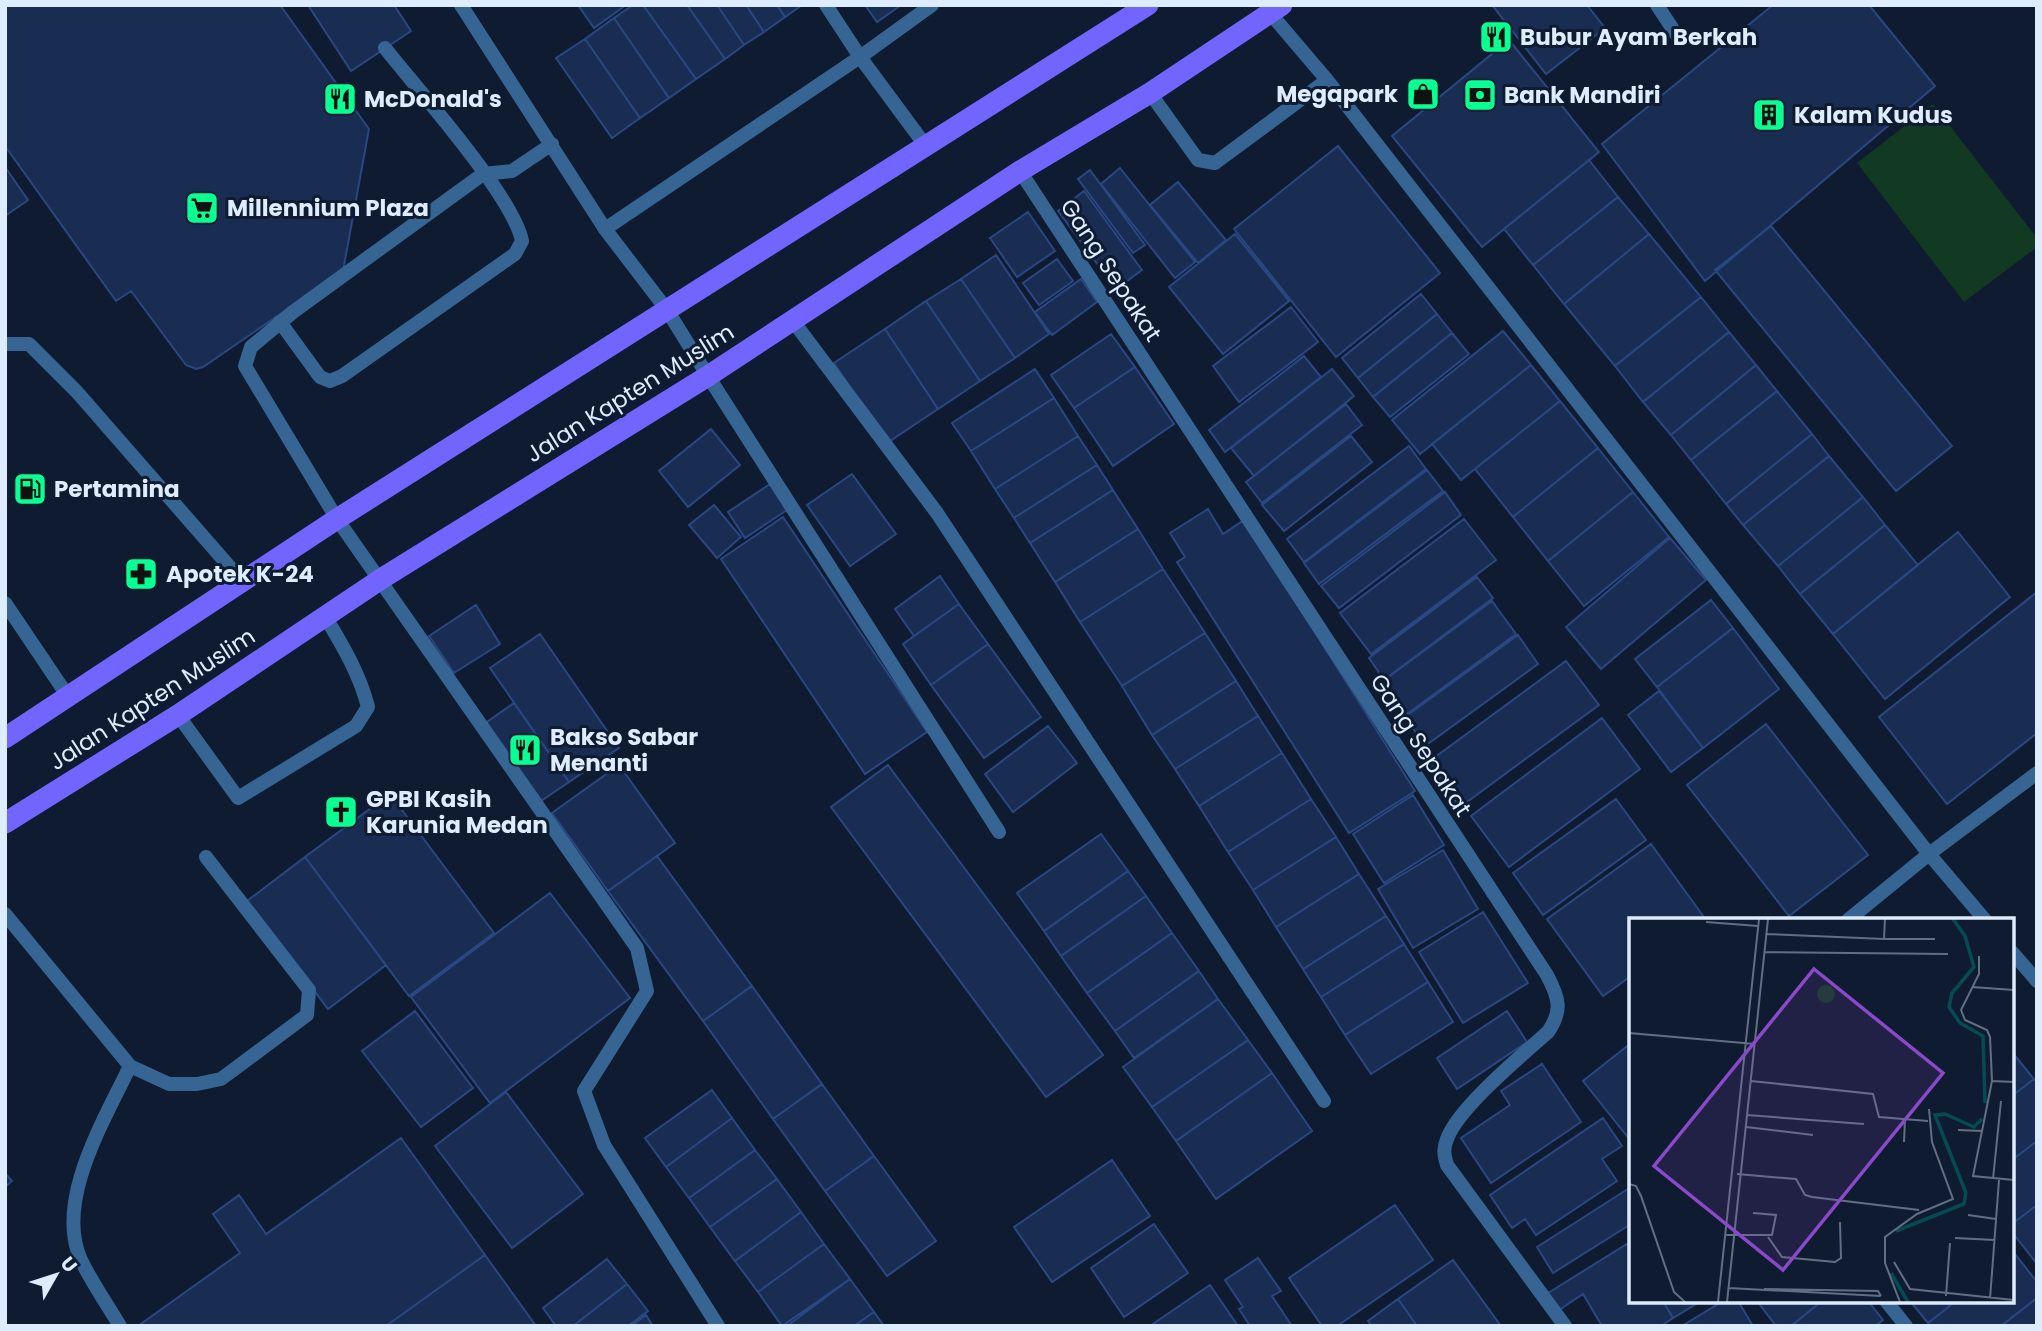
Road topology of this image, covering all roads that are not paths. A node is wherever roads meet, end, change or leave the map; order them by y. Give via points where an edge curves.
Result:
1 (461, 5) edge
2 (826, 5) edge
3 (932, 5) edge
4 (1148, 5) edge
5 (1657, 5) edge
6 (1273, 8) edge
7 (1678, 37) dead end
8 (385, 48) dead end
9 (860, 57) junction
10 (1327, 80) junction
11 (1150, 93) junction
12 (551, 144) junction
13 (925, 145) junction
14 (1020, 171) junction
15 (483, 174) junction
16 (605, 229) junction
17 (667, 310) junction
18 (793, 321) junction
19 (280, 322) junction
20 (5, 344) edge
21 (708, 376) junction
22 (337, 519) junction
23 (381, 579) junction
24 (242, 581) junction
25 (5, 603) edge
26 (326, 618) junction
27 (69, 698) junction
28 (178, 715) junction
29 (5, 738) edge
30 (2037, 774) edge
31 (5, 823) edge
32 (999, 832) dead end
33 (1928, 854) junction
34 (206, 857) dead end
35 (5, 914) edge
36 (1850, 918) edge
37 (1982, 918) edge
38 (2014, 955) edge
39 (2037, 981) edge
40 (130, 1066) junction
41 (1324, 1101) dead end
42 (1888, 1303) edge
43 (1562, 1325) edge
44 (120, 1326) edge
45 (718, 1326) edge
46 (1906, 1326) edge

1 - 12 street
2 - 9 street
3 - 9 street
4 - 13 main road, Jalan Kapten Muslim
5 - 7 street
6 - 10 street
6 - 11 main road, Jalan Kapten Muslim
8 - 15 street
9 - 13 street
9 - 16 street
10 - 11 street via 1216,163 1198,160
10 - 33 street
11 - 14 main road, Jalan Kapten Muslim
12 - 15 street via 512,171
12 - 16 street
13 - 17 main road, Jalan Kapten Muslim
14 - 18 main road, Jalan Kapten Muslim
14 - 43 street, Gang Sepakat via 1560,999 1557,1018 1548,1032 1471,1107 1448,1136 1443,1153 1447,1165
15 - 19 street
15 - 19 street via 519,225 522,241 515,254 330,380 320,377
16 - 17 street
17 - 21 street
17 - 22 main road, Jalan Kapten Muslim
18 - 21 main road, Jalan Kapten Muslim
18 - 41 street via 937,513
19 - 22 street via 251,347 245,366
20 - 24 street via 29,344 39,353
21 - 23 main road, Jalan Kapten Muslim
21 - 32 street
22 - 23 street
22 - 24 main road, Jalan Kapten Muslim
23 - 26 main road, Jalan Kapten Muslim
23 - 45 street via 637,948 647,991 584,1091 604,1145
24 - 27 main road, Jalan Kapten Muslim
25 - 27 street
26 - 28 main road, Jalan Kapten Muslim
26 - 28 street via 366,696 368,707 356,726 238,798
27 - 29 main road, Jalan Kapten Muslim
28 - 31 main road, Jalan Kapten Muslim
30 - 33 street
33 - 36 street
33 - 37 street
34 - 40 street via 309,990 310,1007 307,1015 221,1079 169,1084
35 - 40 street
38 - 39 street
40 - 44 street via 90,1150 73,1214 80,1258
42 - 46 street

